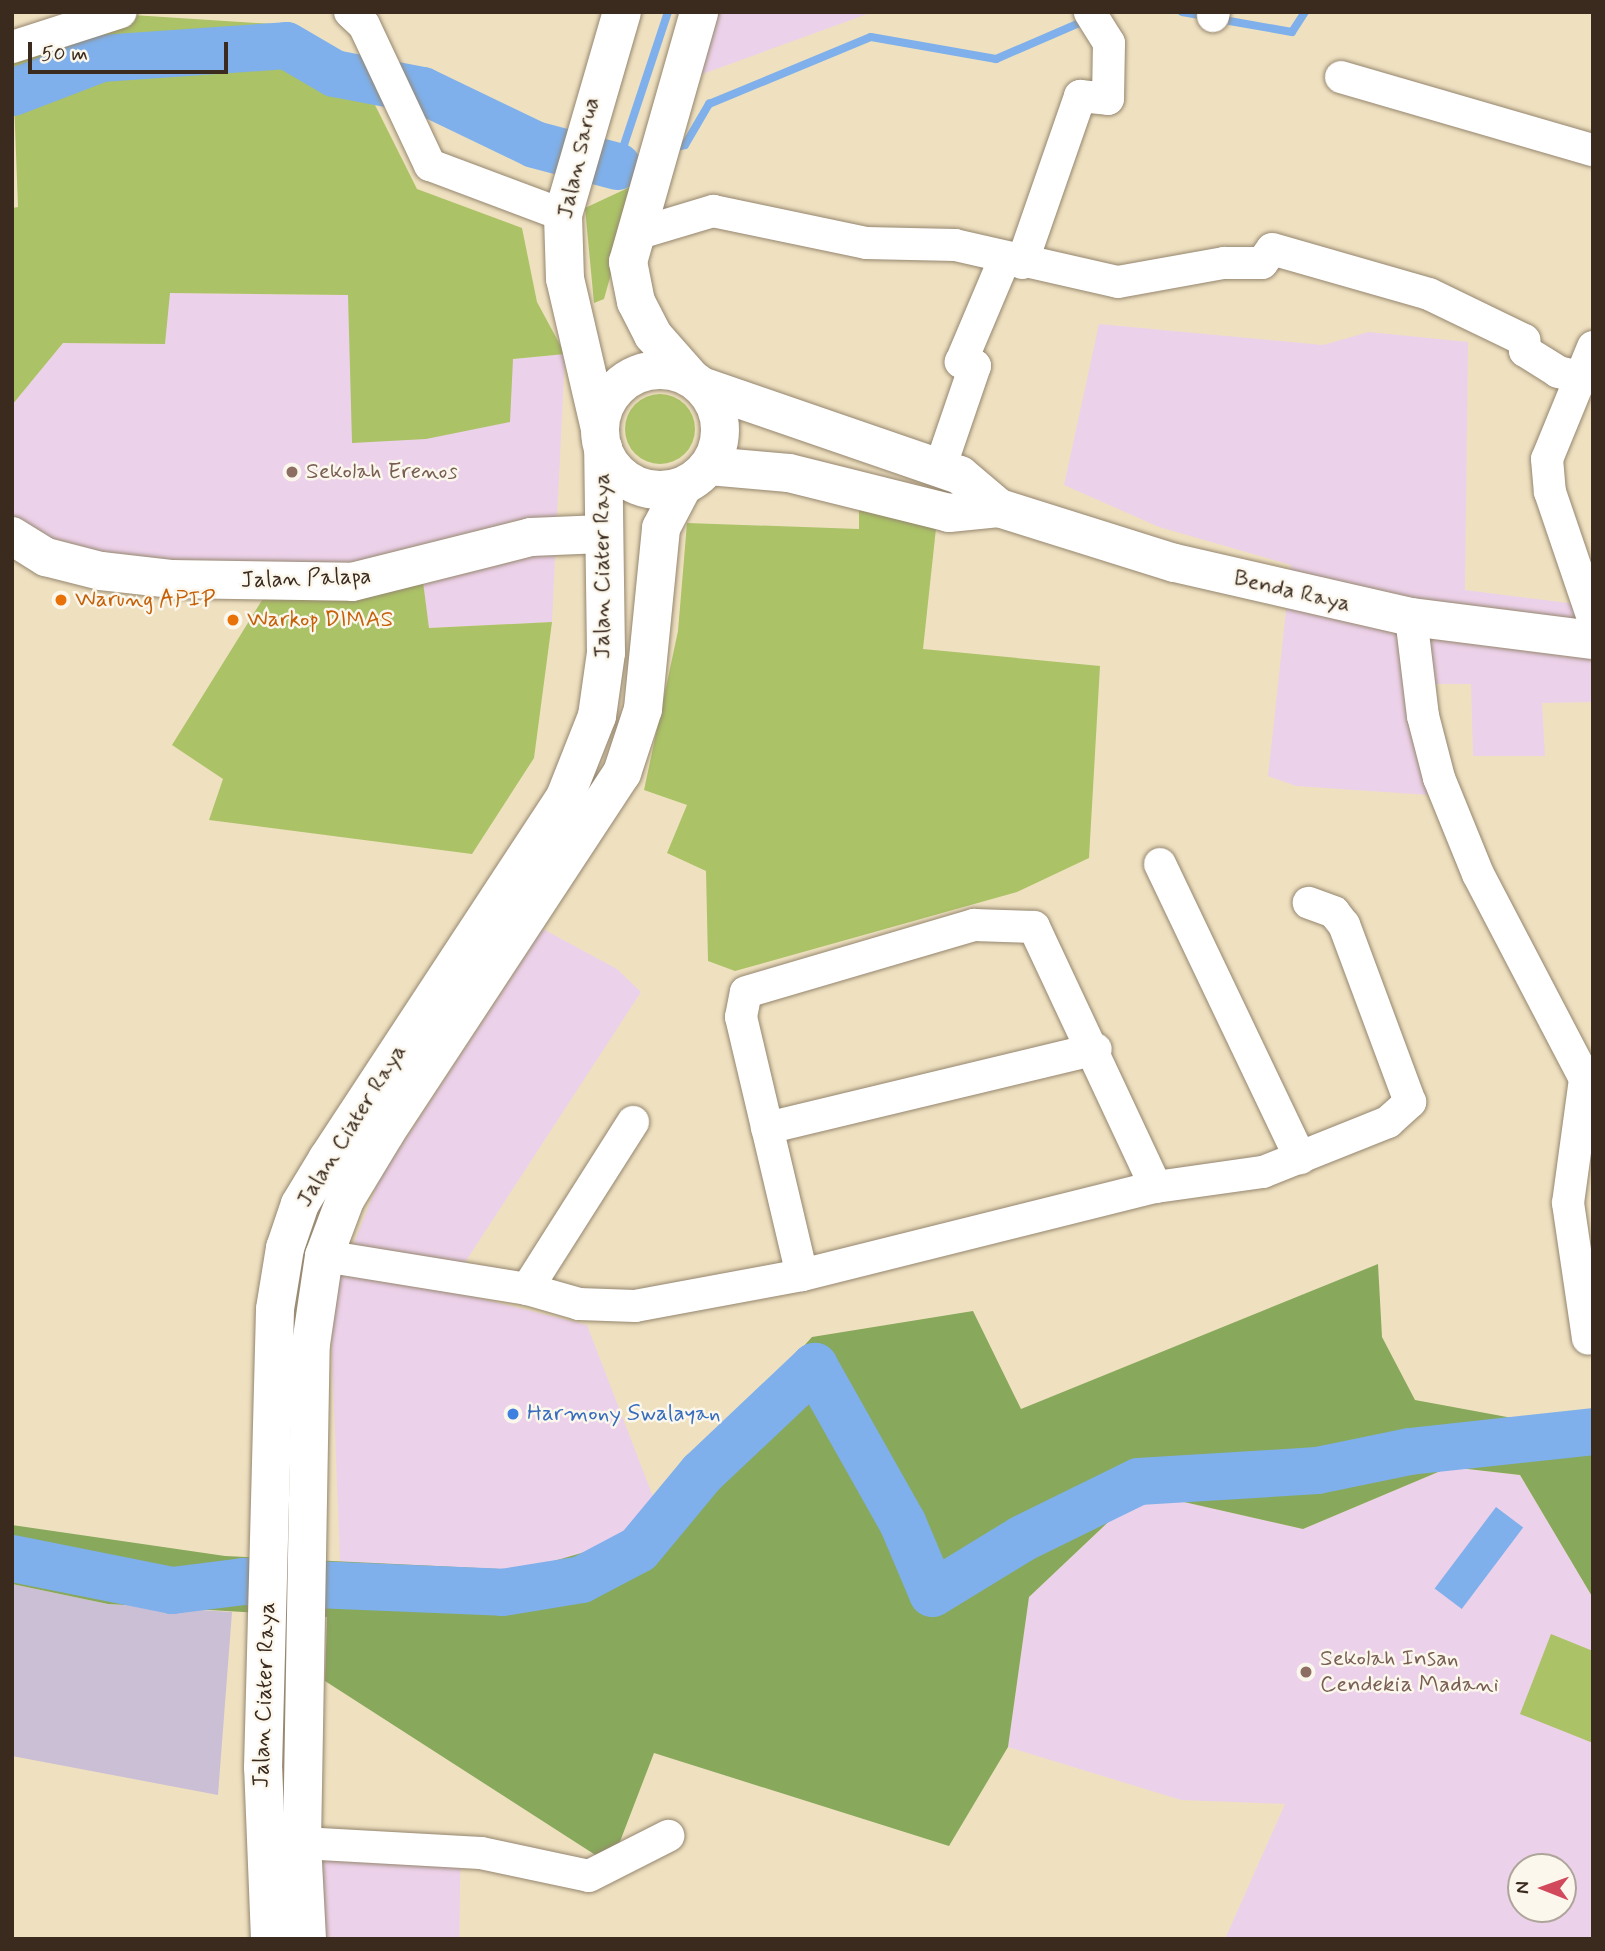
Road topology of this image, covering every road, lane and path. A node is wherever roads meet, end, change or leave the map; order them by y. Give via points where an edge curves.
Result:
1 (121, 12) edge
2 (350, 12) edge
3 (622, 12) edge
4 (699, 12) edge
5 (1091, 18) edge
6 (60, 21) edge
7 (12, 47) edge
8 (1342, 77) dead end
9 (1593, 150) edge
10 (564, 206) junction
11 (633, 235) junction
12 (1014, 261) junction
13 (1593, 347) edge
14 (1579, 377) junction
15 (697, 382) junction
16 (601, 438) junction
17 (940, 468) junction
18 (696, 476) junction
19 (999, 508) junction
20 (661, 528) junction
21 (603, 534) junction
22 (12, 536) edge
23 (1411, 617) junction
24 (1593, 618) edge
25 (1593, 640) edge
26 (1160, 864) dead end
27 (1309, 904) dead end
28 (1096, 1049) junction
29 (633, 1122) dead end
30 (767, 1128) junction
31 (1300, 1158) junction
32 (1156, 1187) junction
33 (324, 1256) junction
34 (802, 1275) junction
35 (527, 1289) junction
36 (1588, 1339) dead end
37 (289, 1538) junction
38 (668, 1836) dead end
39 (302, 1843) junction
40 (270, 1939) edge
41 (307, 1939) edge

1 - 6 street
2 - 10 street via 378,56 430,165
3 - 10 main road, Jalan Sarua via 585,122
4 - 11 main road
5 - 12 street via 1109,43 1108,99 1080,96
6 - 7 street
8 - 9 street
10 - 16 main road, Jalan Sarua via 565,279
11 - 12 street via 713,211 866,243 945,244
11 - 15 main road via 628,262 636,302 653,335
12 - 14 street via 1118,282 1224,263 1262,263 1272,249 1429,294 1524,340 1525,351 1558,372
12 - 17 street via 961,362 975,366
13 - 14 street
14 - 24 street via 1547,459 1550,492
15 - 16 main road via 657,369 625,380 604,409
15 - 17 main road, Benda Raya
15 - 18 main road via 720,417
16 - 18 main road via 612,466 638,486
16 - 21 main road, Jalan Ciater Raya
17 - 19 main road, Benda Raya via 960,475
18 - 19 main road, Benda Raya via 779,471 948,513
18 - 20 main road, Jalan Ciater Raya
19 - 23 main road, Benda Raya via 1268,590
20 - 21 main road, Jalan Palapa
20 - 33 main road, Jalan Ciater Raya via 643,709 622,773 386,1132 345,1200
21 - 22 main road, Jalan Palapa via 531,537 421,569 352,582 304,583 101,571 46,557
21 - 37 main road, Jalan Ciater Raya via 604,665 597,716 565,797 328,1158 300,1204 285,1248 275,1309
23 - 25 main road, Benda Raya
23 - 36 street via 1423,716 1439,778 1478,874 1586,1079 1568,1203
26 - 31 street
27 - 31 street via 1334,912 1344,925 1410,1102 1388,1122
28 - 30 street
28 - 30 street via 1034,927 974,925 746,992 741,1017
28 - 32 street
29 - 35 street
30 - 34 street
31 - 32 street via 1263,1172
32 - 34 street
33 - 35 street
33 - 37 main road, Jalan Ciater Raya
34 - 35 street via 635,1306 579,1304
37 - 39 main road, Jalan Ciater Raya via 305,1633
37 - 40 main road, Jalan Ciater Raya via 267,1626 263,1825
38 - 39 street via 589,1876 469,1852
39 - 41 main road, Jalan Ciater Raya

